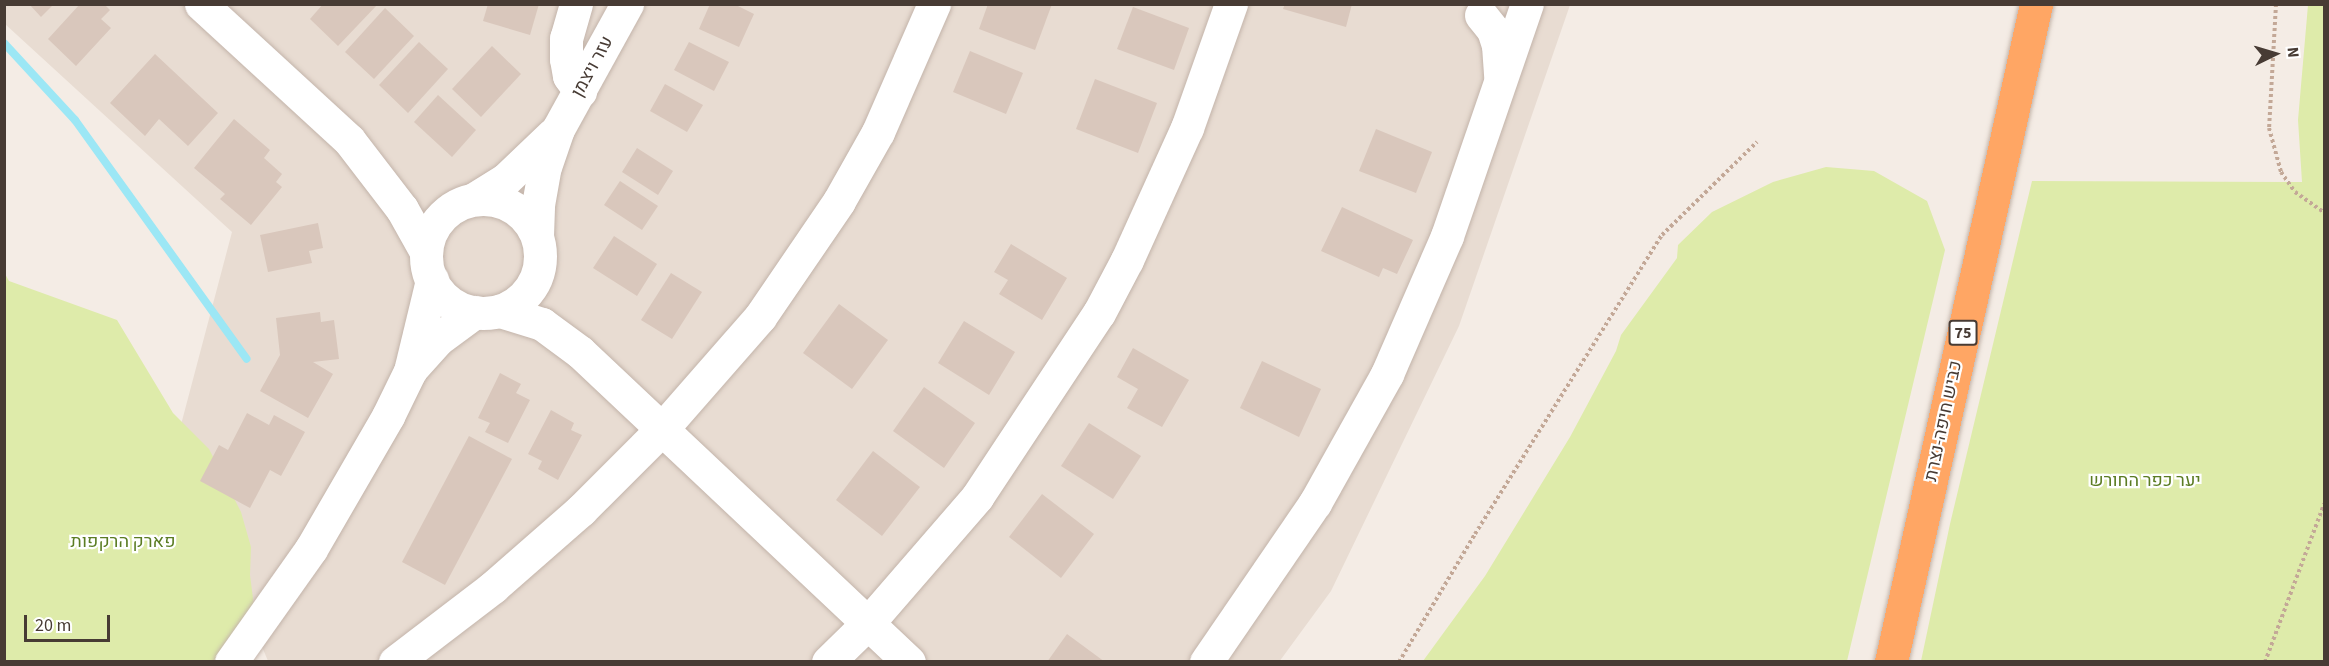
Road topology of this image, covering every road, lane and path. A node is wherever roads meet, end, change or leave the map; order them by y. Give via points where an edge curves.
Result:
1 (201, 4) edge
2 (576, 4) edge
3 (627, 4) edge
4 (934, 4) edge
5 (1231, 4) edge
6 (1526, 4) edge
7 (2036, 4) edge
8 (2276, 4) edge
9 (1474, 10) edge
10 (1500, 90) junction
11 (580, 91) junction
12 (558, 129) junction
13 (1757, 142) dead end
14 (377, 176) junction
15 (464, 202) junction
16 (2325, 212) edge
17 (537, 236) junction
18 (429, 266) junction
19 (538, 273) junction
20 (487, 311) junction
21 (580, 352) junction
22 (410, 371) junction
23 (662, 429) junction
24 (2325, 504) edge
25 (868, 623) junction
26 (410, 657) edge
27 (231, 662) edge
28 (828, 662) edge
29 (909, 662) edge
30 (1206, 662) edge
31 (1399, 662) edge
32 (1891, 662) edge
33 (2265, 662) edge

1 - 14 street via 348,140
2 - 11 street via 566,38 566,59 570,76
3 - 11 street, עזר ויצמן
4 - 23 street via 878,132 833,210 760,317
5 - 25 street via 1187,128 1099,313 977,497
6 - 9 street via 1504,17
6 - 10 street
7 - 32 highway, כביש חיפה-נצרת / 75
8 - 16 path via 2269,128 2281,172 2295,192
9 - 10 street via 1493,30 1498,45
10 - 30 street via 1447,236 1387,374 1315,503
11 - 12 street, עזר ויצמן
12 - 15 street via 505,180
12 - 17 street via 545,167
13 - 31 path via 1662,235 1474,534
14 - 15 street via 401,190
14 - 18 street via 402,209
15 - 17 street via 493,199 512,206 527,219
15 - 18 street via 440,217 430,234
17 - 19 street
18 - 20 street via 447,301 463,310
18 - 22 street
19 - 20 street via 516,303
19 - 21 street via 548,300
20 - 21 street via 542,324
20 - 22 street via 437,340
21 - 23 street
22 - 27 street via 338,505
23 - 25 street
23 - 26 street via 532,554
24 - 33 path
25 - 28 street
25 - 29 street

